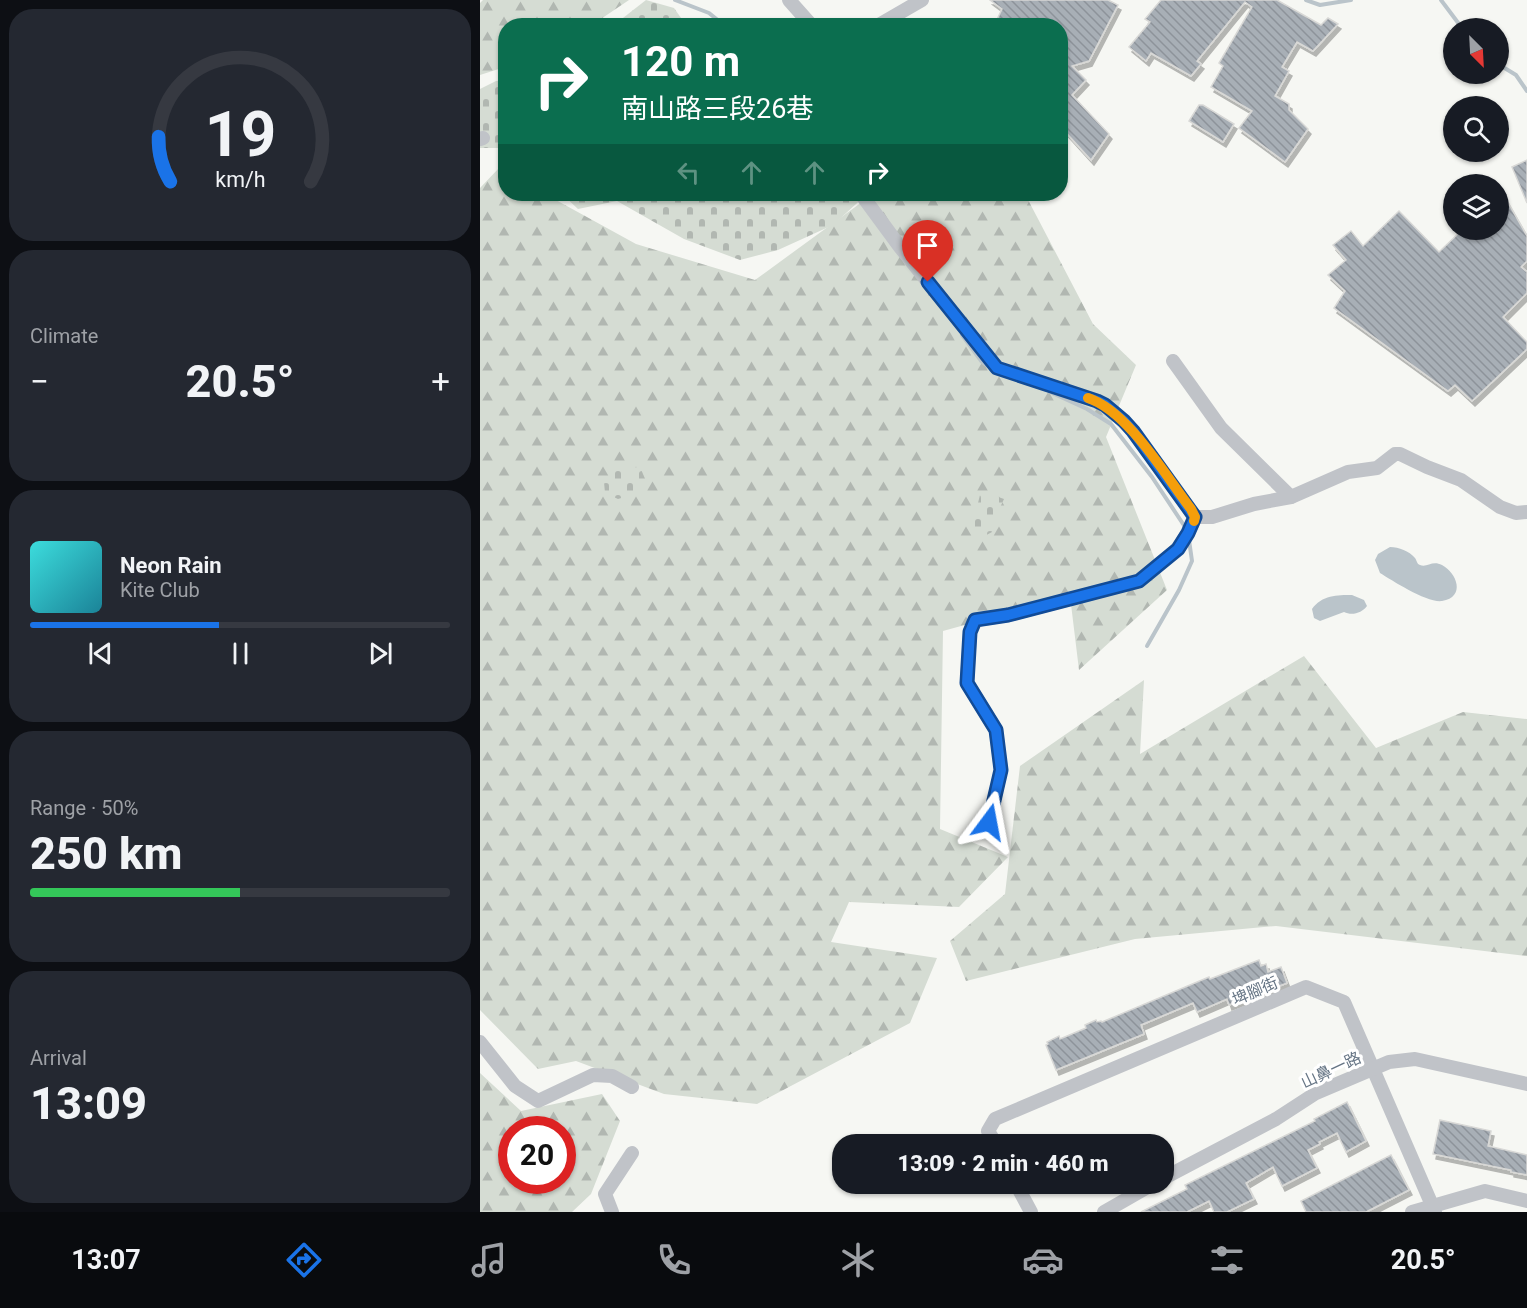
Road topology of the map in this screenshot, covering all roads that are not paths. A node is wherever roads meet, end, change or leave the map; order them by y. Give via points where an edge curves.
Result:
1 (789, 0) edge
2 (922, 0) edge
3 (805, 18) edge
4 (891, 18) edge
5 (866, 201) edge
6 (1173, 361) dead end
7 (1291, 497) junction
8 (1527, 512) edge
9 (1195, 517) junction
10 (989, 822) dead end
11 (480, 1042) edge
12 (1372, 1068) junction
13 (1527, 1084) edge
14 (632, 1087) dead end
15 (990, 1134) edge
16 (632, 1153) dead end
17 (1174, 1173) edge
18 (1021, 1194) edge
19 (1136, 1194) edge
20 (1527, 1201) edge
21 (1434, 1209) edge
22 (612, 1212) edge
23 (1031, 1212) edge
24 (1104, 1212) edge
25 (1412, 1212) edge

1 - 3 street
2 - 4 street
5 - 9 street via 997,368 1105,405 1133,431
6 - 7 street via 1221,428
7 - 8 street via 1348,472 1377,468 1395,454 1401,454 1461,480 1500,507
7 - 9 street via 1212,517
9 - 10 street via 1178,549 1139,581 975,620 970,632 967,683 996,730 1001,770
11 - 14 street via 515,1086 538,1101 593,1075 612,1076
12 - 13 street, 山鼻一路 via 1415,1059
12 - 15 street, 埤腳街 via 1344,1002 1306,987 995,1119
12 - 17 street, 山鼻一路 via 1316,1093 1276,1119
12 - 21 street, 埤腳街
16 - 22 street via 604,1194
18 - 23 street
19 - 24 street
20 - 21 street via 1485,1191
21 - 25 street

